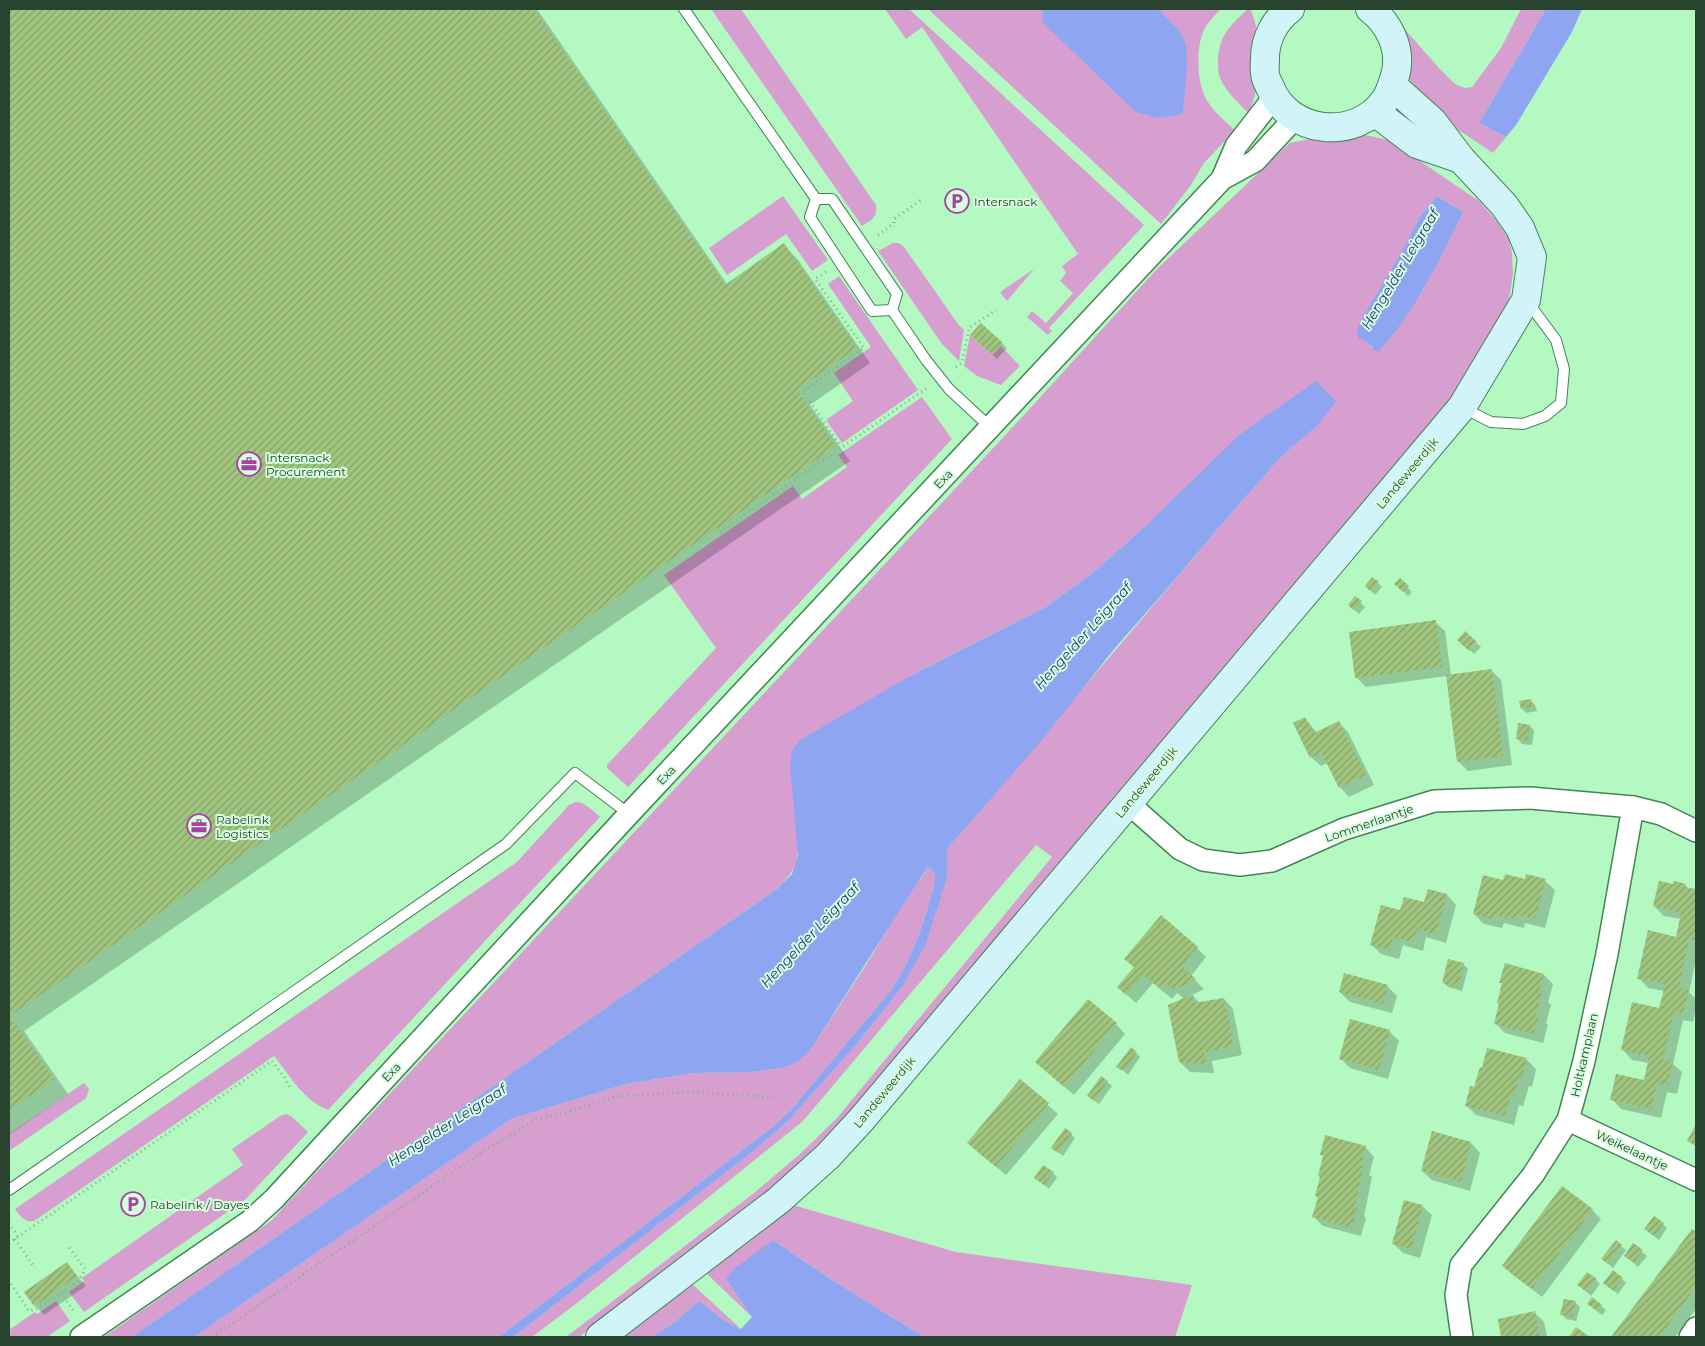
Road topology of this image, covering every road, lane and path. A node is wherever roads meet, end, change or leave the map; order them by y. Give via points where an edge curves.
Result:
1 (684, 9) edge
2 (1370, 9) edge
3 (1276, 14) edge
4 (1393, 86) junction
5 (1274, 97) junction
6 (1375, 112) junction
7 (1295, 118) junction
8 (1461, 159) junction
9 (1222, 179) junction
10 (816, 199) junction
11 (921, 200) dead end
12 (863, 245) junction
13 (840, 262) junction
14 (1526, 300) junction
15 (892, 310) junction
16 (996, 310) dead end
17 (940, 378) junction
18 (1462, 407) junction
19 (991, 428) junction
20 (841, 448) junction
21 (720, 532) dead end
22 (1128, 803) junction
23 (1633, 807) junction
24 (629, 814) junction
25 (1696, 831) edge
26 (292, 1090) dead end
27 (775, 1096) dead end
28 (1568, 1120) junction
29 (1696, 1180) edge
30 (9, 1190) edge
31 (9, 1223) edge
32 (16, 1238) junction
33 (9, 1243) edge
34 (68, 1246) dead end
35 (35, 1268) dead end
36 (11, 1284) dead end
37 (1696, 1328) edge
38 (81, 1337) edge
39 (212, 1337) edge
40 (600, 1337) edge
41 (1462, 1337) edge
42 (1690, 1337) edge

1 - 10 lane
2 - 4 street via 1381,17 1393,38 1398,62
3 - 5 street via 1265,48 1265,74
4 - 6 street
4 - 8 street, Landeweerdijk via 1433,122
5 - 7 street
5 - 9 street via 1236,146
6 - 7 street via 1357,123 1336,128 1315,126
6 - 8 street, Landeweerdijk via 1417,144
7 - 9 street via 1254,161
8 - 14 street, Landeweerdijk via 1504,205 1520,228 1532,257
9 - 19 street, Exa
10 - 12 lane via 832,199
10 - 13 lane via 810,217
11 - 12 path
12 - 15 lane via 897,294
13 - 15 lane via 872,310
13 - 20 path via 815,279 864,348 803,391
14 - 18 street, Landeweerdijk
14 - 18 lane via 1556,340 1564,369 1561,403 1545,416 1523,424 1491,422
15 - 17 lane
16 - 17 path via 968,328 962,363
17 - 19 lane
17 - 20 path
18 - 22 street, Landeweerdijk
19 - 24 street, Exa
20 - 21 path
22 - 23 street, Lommerlaantje via 1180,849 1203,860 1240,865 1272,861 1344,829 1434,801 1530,798
22 - 40 street, Landeweerdijk via 828,1156 779,1200
23 - 25 street via 1661,814
23 - 28 street, Holtkamplaan via 1607,954
24 - 30 lane via 575,773 506,844
24 - 38 street, Exa via 274,1199 250,1221
26 - 32 path via 272,1061
27 - 39 path via 692,1092 620,1096 534,1122 481,1153
28 - 29 street, Weikelaantje
28 - 41 street, Holtkamplaan via 1533,1175 1462,1265 1456,1295
31 - 32 path
32 - 33 path
32 - 35 path
34 - 36 path via 85,1269 79,1281 39,1308 29,1311
37 - 42 street

